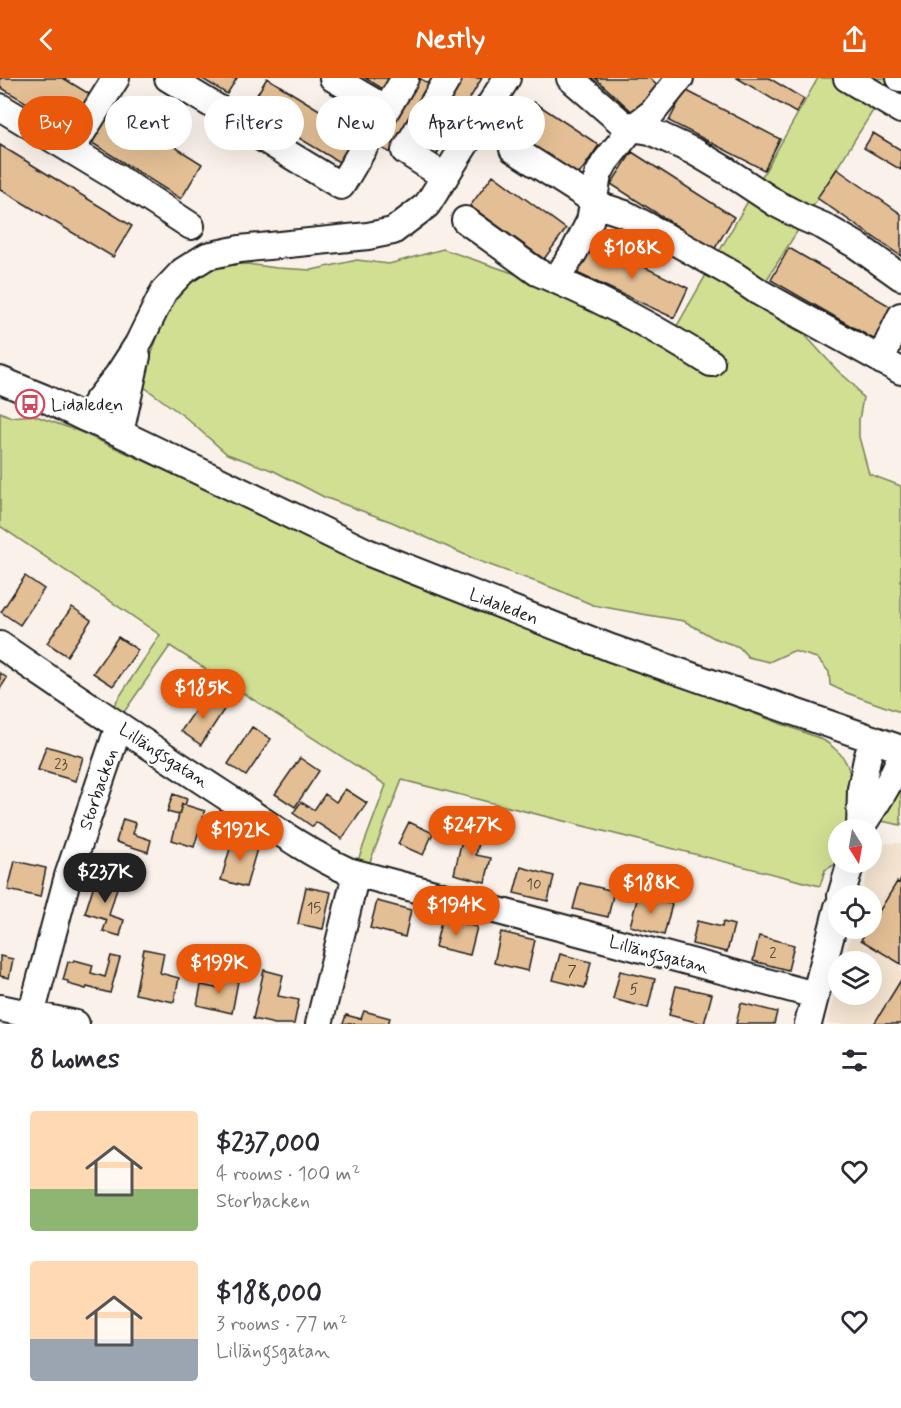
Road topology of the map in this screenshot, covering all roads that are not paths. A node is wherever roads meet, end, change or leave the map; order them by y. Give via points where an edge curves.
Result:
1 (116, 78) edge
2 (168, 78) edge
3 (333, 78) edge
4 (405, 78) edge
5 (448, 78) edge
6 (507, 78) edge
7 (570, 78) edge
8 (680, 78) edge
9 (847, 78) edge
10 (364, 96) edge
11 (394, 96) edge
12 (0, 107) edge
13 (901, 111) edge
14 (93, 115) edge
15 (18, 118) edge
16 (632, 128) junction
17 (71, 150) edge
18 (362, 150) edge
19 (515, 150) edge
20 (445, 177) junction
21 (594, 200) junction
22 (465, 220) dead end
23 (191, 226) dead end
24 (901, 277) edge
25 (558, 281) junction
26 (901, 316) edge
27 (138, 344) junction
28 (711, 363) dead end
29 (892, 366) edge
30 (0, 380) edge
31 (0, 392) edge
32 (85, 418) junction
33 (120, 433) junction
34 (0, 645) edge
35 (119, 726) junction
36 (873, 739) junction
37 (901, 749) edge
38 (901, 754) edge
39 (861, 819) edge
40 (867, 819) edge
41 (356, 874) junction
42 (830, 939) edge
43 (815, 995) junction
44 (0, 1008) edge
45 (32, 1019) edge
46 (76, 1024) edge
47 (319, 1024) edge
48 (808, 1024) edge

1 - 14 street
2 - 18 street via 341,186
3 - 10 street
4 - 11 street
5 - 20 street via 405,151
6 - 20 street
7 - 16 street
8 - 16 street via 652,113
9 - 13 street
12 - 15 street
16 - 21 street via 598,175
16 - 24 street via 650,131 695,152 777,204 856,245
17 - 23 street
19 - 21 street
20 - 27 street via 427,205 393,231 207,256 183,271 164,291
21 - 25 street via 590,221
21 - 29 street
22 - 25 street via 537,272
25 - 28 street
26 - 29 street via 888,343
27 - 32 street
27 - 33 street
30 - 32 street, Lidaleden
31 - 32 street, Lidaleden
32 - 33 street, Lidaleden
33 - 36 street, Lidaleden via 368,552 611,648
34 - 35 street, Lillängsgatan
35 - 41 street, Lillängsgatan via 327,861
35 - 45 street, Storbacken via 68,876
36 - 37 street, Lidaleden
36 - 39 street via 861,789
38 - 40 street
41 - 43 street, Lillängsgatan
41 - 47 street
42 - 43 street
43 - 48 street
44 - 45 street
45 - 46 street

